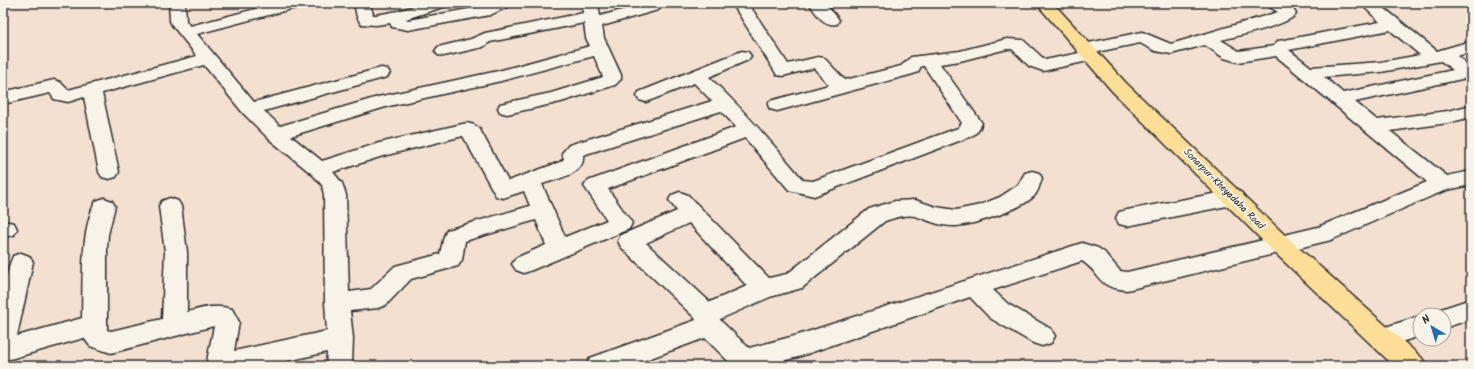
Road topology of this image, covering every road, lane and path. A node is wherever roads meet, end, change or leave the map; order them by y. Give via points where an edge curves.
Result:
1 (177, 3) edge
2 (362, 3) edge
3 (440, 3) edge
4 (504, 3) edge
5 (740, 3) edge
6 (817, 3) edge
7 (1044, 3) edge
8 (1274, 3) edge
9 (1368, 3) edge
10 (289, 5) dead end
11 (484, 7) edge
12 (652, 7) dead end
13 (592, 14) edge
14 (397, 16) junction
15 (831, 20) dead end
16 (1395, 24) junction
17 (185, 32) junction
18 (1208, 39) junction
19 (1471, 46) edge
20 (599, 50) junction
21 (1280, 50) junction
22 (444, 51) dead end
23 (1088, 52) junction
24 (742, 56) dead end
25 (1439, 57) junction
26 (207, 59) junction
27 (929, 60) junction
28 (381, 73) dead end
29 (1308, 73) junction
30 (697, 76) junction
31 (841, 87) junction
32 (92, 89) junction
33 (646, 96) dead end
34 (3, 98) edge
35 (1340, 99) junction
36 (726, 103) junction
37 (777, 105) dead end
38 (507, 108) dead end
39 (250, 109) junction
40 (1471, 111) edge
41 (1374, 127) junction
42 (750, 129) junction
43 (276, 134) junction
44 (319, 169) junction
45 (109, 172) dead end
46 (1032, 178) dead end
47 (1471, 178) edge
48 (530, 181) junction
49 (1443, 184) junction
50 (1234, 198) junction
51 (104, 206) dead end
52 (170, 206) dead end
53 (544, 210) junction
54 (1127, 218) dead end
55 (1281, 245) junction
56 (559, 249) junction
57 (21, 262) dead end
58 (524, 264) dead end
59 (975, 287) junction
60 (764, 289) junction
61 (337, 303) junction
62 (1471, 309) edge
63 (1452, 315) edge
64 (708, 320) junction
65 (94, 325) junction
66 (174, 325) junction
67 (1412, 329) edge
68 (1042, 336) dead end
69 (340, 338) junction
70 (1382, 338) junction
71 (3, 341) edge
72 (3, 350) edge
73 (219, 366) edge
74 (339, 366) edge
75 (599, 366) edge
76 (1412, 366) edge

1 - 17 street via 178,22
2 - 14 street via 367,20
3 - 14 street
4 - 11 street via 495,8
5 - 31 street via 783,71 818,62
6 - 15 street
7 - 23 main road, Sonarpur-Kheyadaha Road
8 - 18 street via 1288,14
9 - 16 street
10 - 17 street
11 - 14 street via 408,25 398,23
12 - 13 street
13 - 20 street
13 - 22 street via 484,38 477,43
16 - 21 street via 1284,45
16 - 25 street
17 - 26 street
18 - 21 street via 1238,57
18 - 23 street via 1171,49 1142,37
19 - 25 street
20 - 38 street via 612,75 609,81 554,98
20 - 43 street via 502,76 385,101
21 - 29 street
23 - 27 street via 1043,66 1013,43 960,56
23 - 50 main road, Sonarpur-Kheyadaha Road via 1119,87
24 - 30 street
25 - 29 street via 1381,67
25 - 35 street via 1462,68 1464,73
26 - 32 street
26 - 39 street
27 - 31 street via 913,63 912,68 901,72
27 - 42 street via 972,123 965,132 814,189 796,185
28 - 39 street
29 - 35 street
30 - 33 street
30 - 36 street
31 - 37 street
32 - 34 street via 68,96 61,95 54,86
32 - 45 street
35 - 41 street
36 - 42 street
36 - 48 street via 576,150 572,153 573,163
39 - 43 street
40 - 41 street via 1448,117
41 - 49 street
42 - 56 street via 595,186 621,223
43 - 44 street
44 - 48 street via 379,150 467,129 472,133 503,191
44 - 61 street via 332,183 335,195
46 - 60 street via 1026,190 1008,202 977,213 956,218 933,215 915,208 895,209 877,215 794,281
47 - 49 street
48 - 53 street
49 - 55 street via 1323,234
50 - 54 street
50 - 55 main road, Sonarpur-Kheyadaha Road
51 - 65 street via 97,235
52 - 66 street via 176,252
53 - 56 street
53 - 61 street via 455,236 450,260 403,272 378,298
55 - 59 street via 1120,281 1109,276 1095,257 1082,252
55 - 70 main road, Sonarpur-Kheyadaha Road
56 - 58 street
57 - 71 street
59 - 64 street via 798,346 744,360
59 - 68 street via 999,311
60 - 64 street
60 - 64 street via 686,206 629,241
61 - 69 street
62 - 63 street
64 - 75 street
65 - 66 street via 94,333 99,339 111,342
65 - 72 street
66 - 73 street via 211,316 223,316 227,322
67 - 70 street
69 - 73 street
69 - 74 street
70 - 76 main road, Sonarpur-Kheyadaha Road

